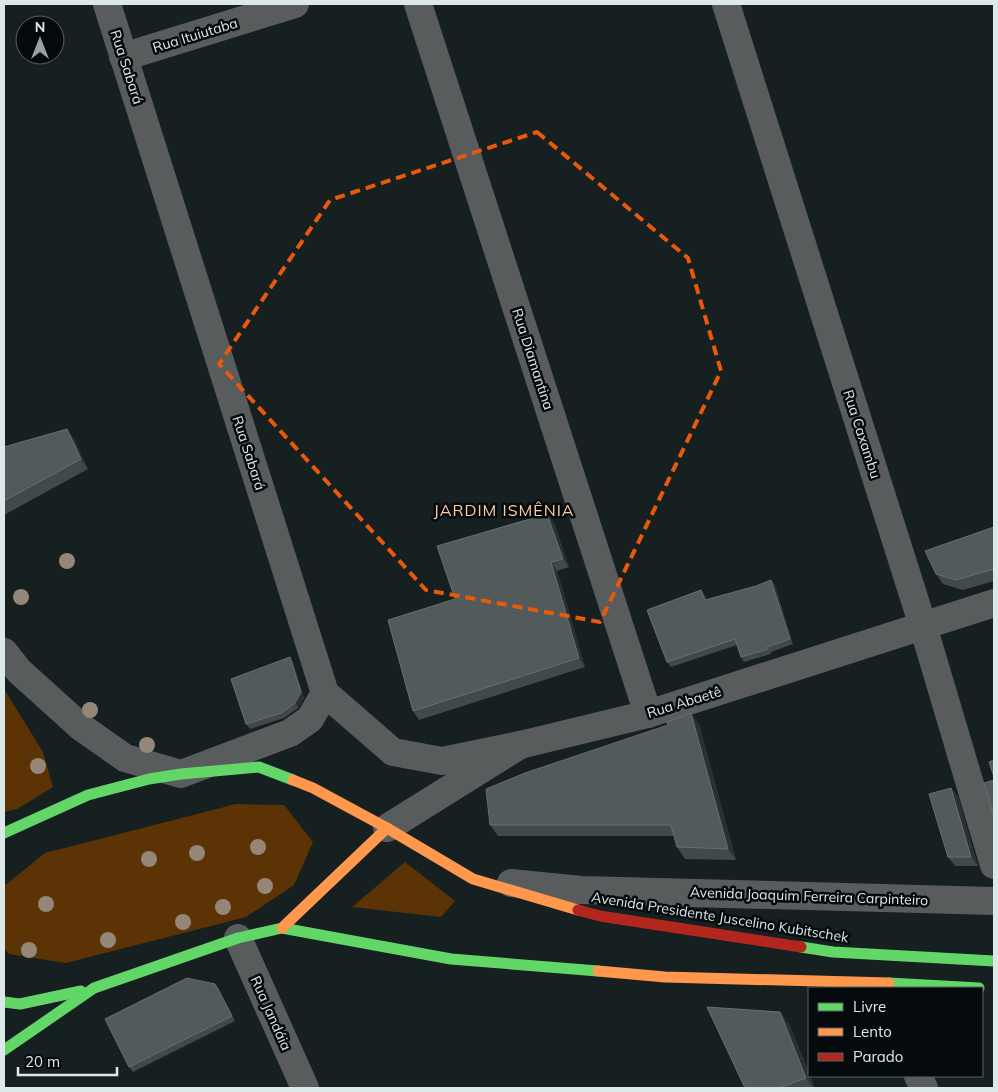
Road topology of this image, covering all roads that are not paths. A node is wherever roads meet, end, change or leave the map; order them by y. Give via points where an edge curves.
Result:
1 (106, 4) edge
2 (295, 4) edge
3 (418, 4) edge
4 (726, 4) edge
5 (123, 57) junction
6 (994, 603) edge
7 (923, 626) junction
8 (4, 652) edge
9 (324, 693) junction
10 (648, 714) junction
11 (520, 745) junction
12 (181, 774) junction
13 (387, 828) junction
14 (4, 833) edge
15 (994, 865) edge
16 (473, 880) junction
17 (994, 901) edge
18 (282, 928) junction
19 (238, 938) junction
20 (994, 961) edge
21 (873, 985) edge
22 (946, 987) edge
23 (94, 988) junction
24 (4, 1002) edge
25 (4, 1050) edge
26 (305, 1088) edge

1 - 5 street, Rua Sabará
2 - 5 street, Rua Ituiutaba
3 - 10 street, Rua Diamantina
4 - 7 street, Rua Caxambu
5 - 9 street, Rua Sabará
6 - 7 street, Rua Abaetê
7 - 10 street, Rua Abaetê
7 - 15 street, Rua Caxambu
8 - 12 street via 19,671 81,727 125,758
9 - 11 street via 393,752 442,761
9 - 12 street via 310,719 290,733
10 - 11 street, Rua Abaetê
11 - 13 street, Rua Abaetê
12 - 13 main road, Avenida Presidente Juscelino Kubitschek via 259,767 313,788
12 - 14 main road, Avenida Presidente Juscelino Kubitschek via 88,795
13 - 16 main road, Avenida Presidente Juscelino Kubitschek
13 - 18 main road
16 - 17 street, Avenida Joaquim Ferreira Carpinteiro via 581,890
16 - 20 main road, Avenida Presidente Juscelino Kubitschek via 600,916 833,952
18 - 19 main road
18 - 21 main road via 451,959 664,977
19 - 23 main road
19 - 26 street, Rua Jandáia
21 - 22 main road
23 - 24 main road via 20,1004
23 - 25 main road

